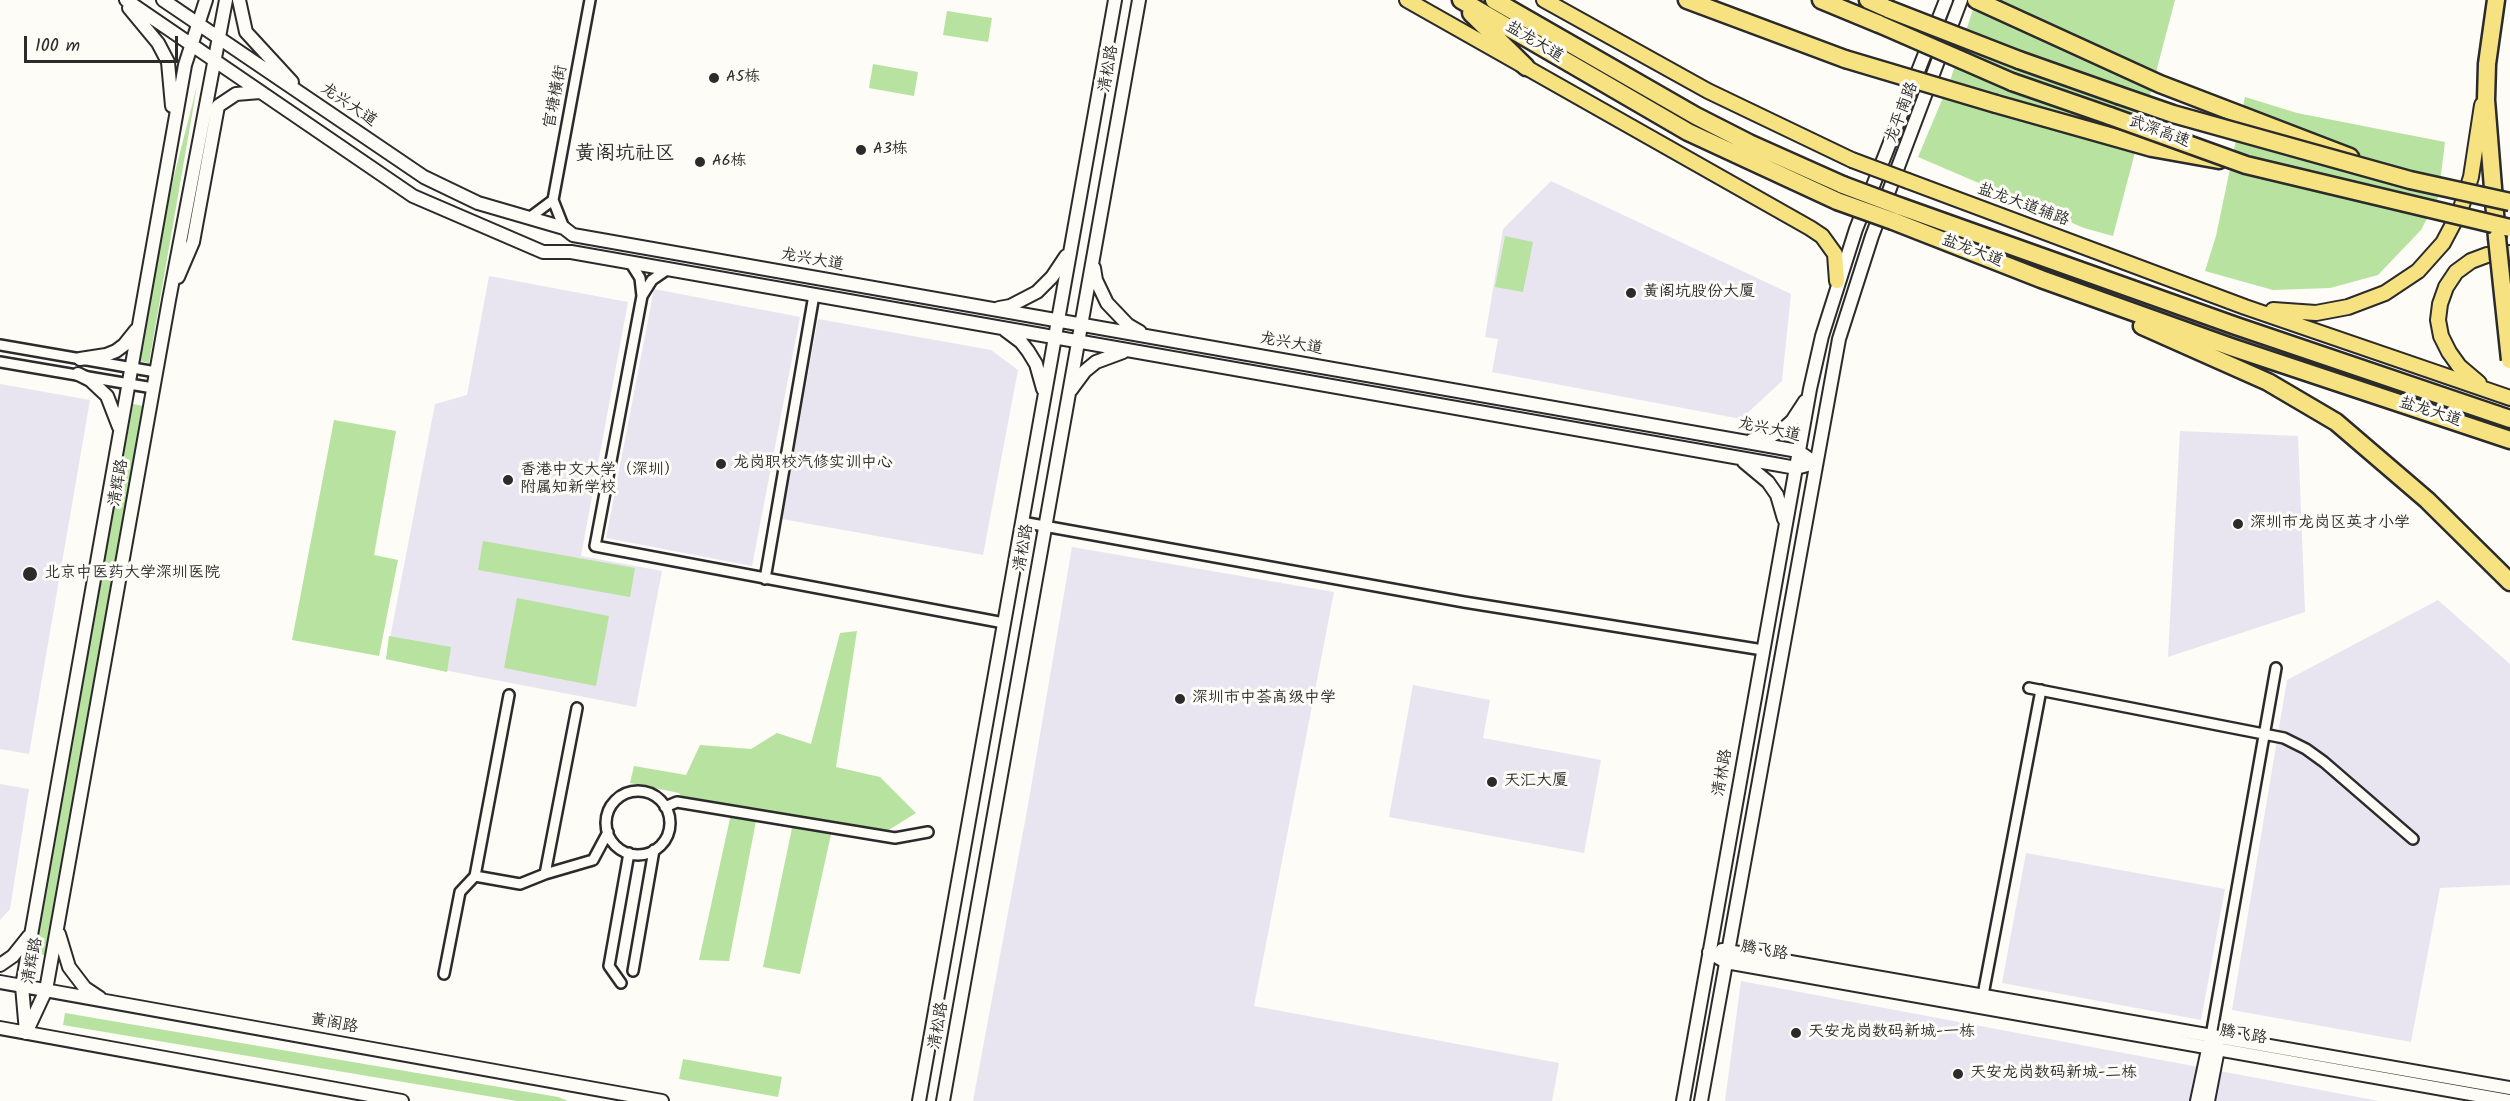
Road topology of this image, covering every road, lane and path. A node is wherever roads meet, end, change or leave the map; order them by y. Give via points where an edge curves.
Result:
1 (124, 0) edge
2 (163, 0) edge
3 (206, 0) edge
4 (226, 0) edge
5 (238, 0) edge
6 (590, 0) edge
7 (1115, 0) edge
8 (1139, 0) edge
9 (1407, 0) edge
10 (1459, 0) edge
11 (1494, 0) edge
12 (1517, 0) edge
13 (1544, 0) edge
14 (1687, 0) edge
15 (1821, 0) edge
16 (1868, 0) edge
17 (1946, 0) edge
18 (1961, 0) edge
19 (1976, 0) edge
20 (2496, 0) edge
21 (198, 24) junction
22 (1553, 34) junction
23 (217, 38) junction
24 (191, 46) junction
25 (213, 60) junction
26 (2487, 64) junction
27 (1526, 67) junction
28 (260, 92) junction
29 (315, 103) junction
30 (169, 156) junction
31 (2246, 165) junction
32 (2409, 180) junction
33 (1840, 193) junction
34 (553, 200) junction
35 (2510, 202) edge
36 (1896, 214) junction
37 (530, 218) junction
38 (564, 228) junction
39 (2503, 233) edge
40 (1071, 244) junction
41 (2510, 253) edge
42 (1094, 255) junction
43 (630, 262) junction
44 (668, 269) junction
45 (2041, 279) junction
46 (1837, 281) junction
47 (814, 295) junction
48 (642, 296) junction
49 (169, 300) junction
50 (2245, 307) junction
51 (993, 309) junction
52 (1058, 321) junction
53 (139, 323) junction
54 (1081, 325) junction
55 (998, 327) junction
56 (1055, 337) junction
57 (1152, 337) junction
58 (1078, 341) junction
59 (0, 345) edge
60 (1133, 351) junction
61 (80, 359) junction
62 (2510, 360) edge
63 (0, 362) edge
64 (131, 368) junction
65 (156, 372) junction
66 (78, 374) junction
67 (128, 384) junction
68 (153, 388) junction
69 (1810, 388) junction
70 (2494, 392) junction
71 (1069, 393) junction
72 (1044, 396) junction
73 (2510, 398) edge
74 (2510, 419) edge
75 (120, 431) junction
76 (1717, 437) junction
77 (1735, 440) junction
78 (2510, 440) edge
79 (1798, 451) junction
80 (1714, 454) junction
81 (1732, 457) junction
82 (1815, 463) junction
83 (1796, 468) junction
84 (1022, 522) junction
85 (1045, 527) junction
86 (1785, 530) junction
87 (2501, 564) edge
88 (765, 579) junction
89 (2510, 582) edge
90 (1004, 622) junction
91 (1763, 650) junction
92 (2276, 668) dead end
93 (2029, 688) dead end
94 (2041, 690) junction
95 (509, 695) dead end
96 (578, 708) dead end
97 (2264, 734) junction
98 (665, 807) junction
99 (608, 832) junction
100 (928, 832) dead end
101 (2412, 839) dead end
102 (654, 850) junction
103 (629, 853) junction
104 (545, 874) junction
105 (475, 876) junction
106 (58, 923) junction
107 (32, 930) junction
108 (1709, 952) junction
109 (1727, 956) junction
110 (0, 965) edge
111 (633, 971) dead end
112 (444, 974) dead end
113 (0, 982) edge
114 (621, 983) dead end
115 (22, 986) junction
116 (46, 990) junction
117 (106, 1001) junction
118 (1981, 1001) junction
119 (0, 1028) edge
120 (26, 1033) junction
121 (2212, 1044) junction
122 (2510, 1088) edge
123 (402, 1101) edge
124 (662, 1101) edge
125 (919, 1101) edge
126 (943, 1101) edge
127 (1683, 1101) edge
128 (1701, 1101) edge
129 (2197, 1101) edge
130 (2208, 1101) edge
131 (2510, 1101) edge

1 - 24 main road, 龙兴大道
1 - 30 main road via 168,62 172,115
2 - 21 main road, 龙兴大道
3 - 21 main road, 清辉路
4 - 23 main road, 清辉路
5 - 29 main road via 246,32
6 - 34 street, 官塘横街
7 - 40 main road, 清松路
8 - 42 main road, 清松路
9 - 27 main road
10 - 27 highway
10 - 33 highway, 盐龙大道 via 1688,132
11 - 22 highway, 盐龙大道
12 - 22 highway
13 - 50 main road, 盐龙大道辅路, bridge via 1708,91 1852,160
14 - 31 highway, bridge via 1845,59 1996,105 2152,148
15 - 31 highway, 武深高速, bridge via 2012,82
16 - 32 highway, 武深高速, bridge via 2019,60 2173,114
17 - 46 main road, 龙平南路
18 - 82 main road, 龙平南路 via 1872,236 1839,339
19 - 32 highway, bridge via 2123,67
20 - 26 highway
21 - 23 main road, 龙兴大道
21 - 24 main road, 清辉路
22 - 33 highway, 盐龙大道
23 - 25 main road, 清辉路
23 - 29 main road, 龙兴大道
24 - 25 main road, 龙兴大道
24 - 30 main road, 清辉路
25 - 28 main road, 龙兴大道
25 - 49 main road, 清辉路
26 - 39 highway via 2487,134
26 - 50 main road via 2466,194 2452,228 2432,257 2394,288 2348,307 2298,313
27 - 46 main road via 1822,236 1835,254
28 - 43 main road, 龙兴大道 via 413,196 543,252 571,252
28 - 49 main road via 236,94 218,106 193,242
29 - 37 main road, 龙兴大道 via 424,177 478,203
30 - 53 main road, 清辉路
31 - 39 highway, 武深高速, bridge
32 - 35 highway, 武深高速, bridge
33 - 36 highway, 盐龙大道, bridge
34 - 37 street
34 - 38 street
36 - 45 highway, 盐龙大道
36 - 74 highway, 盐龙大道
37 - 38 main road, 龙兴大道
38 - 51 main road, 龙兴大道 via 573,235
39 - 62 highway, bridge
40 - 51 main road via 1052,278 1037,292 1010,306
40 - 52 main road, 清松路
41 - 70 main road via 2487,255 2456,272 2440,303 2438,320 2449,352 2472,378
42 - 54 main road, 清松路
42 - 57 main road via 1096,280 1107,303 1128,325
43 - 44 main road, 龙兴大道
43 - 48 street via 640,278
44 - 47 main road, 龙兴大道
44 - 48 street via 652,280
45 - 78 highway, 盐龙大道
45 - 87 highway via 2299,398 2358,438
46 - 69 main road, 龙平南路
47 - 55 main road, 龙兴大道
47 - 88 street
48 - 88 street via 595,546
49 - 65 main road, 清辉路
50 - 70 main road, 盐龙大道辅路
51 - 52 main road, 龙兴大道
52 - 54 main road, 龙兴大道
52 - 56 main road, 清松路
53 - 61 main road via 116,351
53 - 64 main road, 清辉路
54 - 57 main road, 龙兴大道
54 - 58 main road, 清松路
55 - 56 main road, 龙兴大道
55 - 72 main road via 1028,351 1042,378
56 - 58 main road, 龙兴大道
56 - 72 main road, 清松路
57 - 76 main road, 龙兴大道
58 - 60 main road, 龙兴大道
58 - 71 main road, 清松路
59 - 61 street
60 - 71 main road via 1096,362
60 - 80 main road, 龙兴大道
61 - 64 street
63 - 66 street
64 - 65 street
64 - 67 main road, 清辉路
65 - 68 main road, 清辉路
66 - 67 street
66 - 75 main road via 107,396
67 - 68 street
67 - 75 main road, 清辉路
68 - 106 main road, 清辉路
69 - 77 main road via 1803,406 1781,431 1769,437
69 - 79 main road, 清林路
70 - 73 main road, 盐龙大道辅路
71 - 85 main road, 清松路
72 - 84 main road, 清松路
75 - 107 main road, 清辉路
76 - 77 main road, 龙兴大道
76 - 80 main road
77 - 79 main road, 龙兴大道
79 - 82 main road, 龙兴大道
79 - 83 main road, 清林路
80 - 81 main road, 龙兴大道
81 - 83 main road, 龙兴大道
81 - 86 main road via 1748,464 1768,482 1783,511
82 - 83 main road, 龙兴大道
82 - 109 main road
83 - 86 main road, 清林路
84 - 85 street
84 - 90 main road, 清松路
85 - 91 street via 1464,602
85 - 126 main road, 清松路
86 - 91 main road, 清林路
87 - 89 highway
88 - 90 street
90 - 125 main road, 清松路
91 - 108 main road, 清林路
92 - 97 street
93 - 94 street
94 - 97 street
94 - 118 street
95 - 105 street
96 - 104 street
97 - 101 street via 2306,749
97 - 121 street
98 - 99 street via 647,792 626,793 610,808
98 - 100 street via 677,802 894,838
98 - 102 street via 670,824 667,835
99 - 103 street via 616,846
99 - 104 street via 593,860
102 - 103 street
102 - 111 street
103 - 114 street via 609,966
104 - 105 street via 520,884
105 - 112 street via 459,892
106 - 116 main road, 清辉路
106 - 117 main road via 69,967 85,988
107 - 110 main road via 24,945
107 - 115 main road, 清辉路
108 - 109 main road, 腾飞路
108 - 127 main road, 清林路
109 - 118 main road, 腾飞路
109 - 128 main road
113 - 115 main road, 黄阁路
115 - 116 main road, 黄阁路
115 - 120 main road, 清辉路
116 - 117 main road, 黄阁路
116 - 120 main road, 清辉路
117 - 124 main road, 黄阁路
118 - 121 main road, 腾飞路
119 - 120 main road
120 - 123 main road
121 - 122 main road, 腾飞路
121 - 129 main road
121 - 130 main road
121 - 131 main road, 腾飞路

